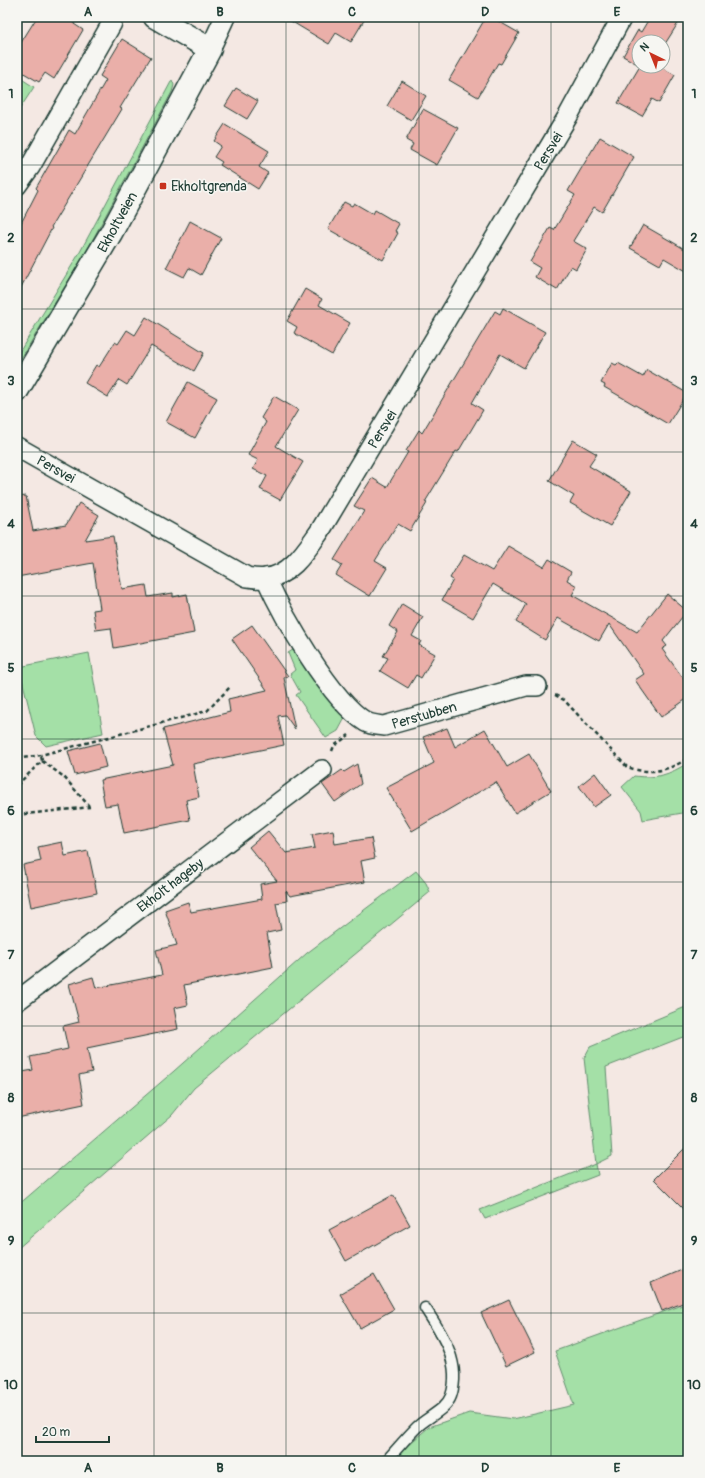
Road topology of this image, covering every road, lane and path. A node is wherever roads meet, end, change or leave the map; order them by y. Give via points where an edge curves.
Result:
1 (155, 17) edge
2 (224, 17) edge
3 (622, 17) edge
4 (112, 23) dead end
5 (210, 49) junction
6 (17, 185) edge
7 (17, 391) edge
8 (17, 447) edge
9 (266, 578) junction
10 (231, 686) dead end
11 (537, 686) joint
12 (367, 723) junction
13 (41, 755) junction
14 (688, 758) edge
15 (17, 759) edge
16 (42, 761) junction
17 (322, 770) joint
18 (17, 785) edge
19 (17, 815) edge
20 (17, 1000) edge
21 (425, 1308) dead end
22 (386, 1461) edge

1 - 5 street
2 - 5 street, Ekholtveien
3 - 9 street, Persvei via 568,116 320,531 299,560 276,576
4 - 6 street via 30,167
5 - 7 street, Ekholtveien via 111,233
8 - 9 street, Persvei via 247,577
9 - 12 street via 281,612 324,676 347,707
10 - 13 path via 207,711
11 - 12 street, Perstubben via 526,686 384,726
11 - 14 path via 564,700 627,767 639,772 651,772 667,769
12 - 17 path via 334,746
13 - 15 path
13 - 16 path
16 - 18 path
16 - 19 path via 64,777 90,807
17 - 20 street, Ekholt hageby
21 - 22 lane via 451,1353 454,1371 450,1396 445,1405 418,1426

